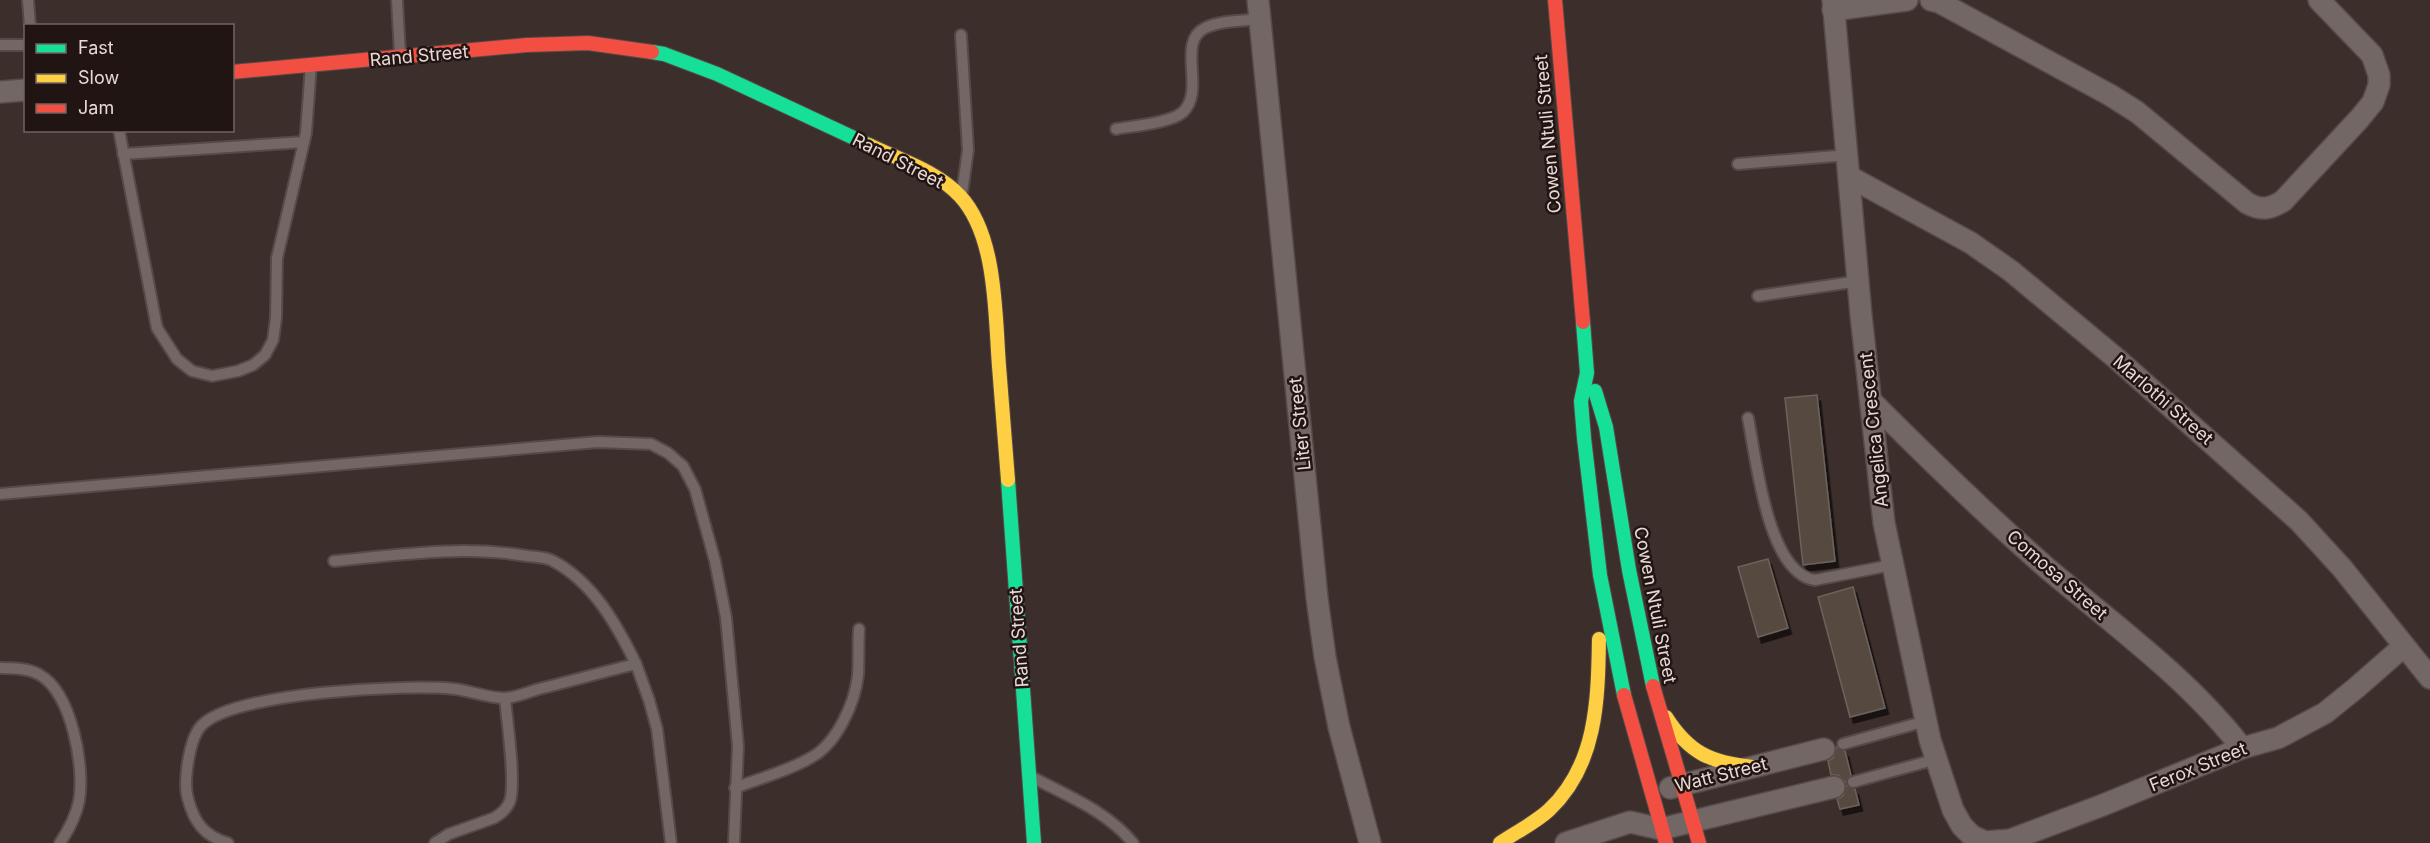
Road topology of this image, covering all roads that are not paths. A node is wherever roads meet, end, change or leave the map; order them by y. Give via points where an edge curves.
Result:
1 (28, 0) edge
2 (398, 0) edge
3 (1555, 0) edge
4 (1907, 0) edge
5 (1931, 0) edge
6 (2319, 0) edge
7 (1833, 5) edge
8 (1259, 10) edge
9 (30, 24) edge
10 (961, 35) dead end
11 (0, 45) edge
12 (24, 45) edge
13 (400, 58) junction
14 (311, 65) junction
15 (234, 72) edge
16 (24, 90) edge
17 (0, 92) edge
18 (1116, 129) dead end
19 (119, 132) edge
20 (304, 142) junction
21 (123, 154) junction
22 (1848, 155) junction
23 (1738, 164) dead end
24 (1850, 177) junction
25 (962, 197) junction
26 (1859, 281) junction
27 (1758, 296) dead end
28 (1587, 373) junction
29 (1872, 402) junction
30 (1748, 418) dead end
31 (0, 494) edge
32 (334, 561) dead end
33 (1892, 565) junction
34 (1600, 575) junction
35 (859, 629) dead end
36 (2403, 646) junction
37 (636, 664) junction
38 (0, 668) edge
39 (2430, 678) edge
40 (505, 698) junction
41 (1655, 698) junction
42 (1926, 721) junction
43 (1834, 746) joint
44 (2242, 748) junction
45 (1936, 759) junction
46 (1754, 767) junction
47 (1029, 775) junction
48 (1680, 785) junction
49 (1844, 785) joint
50 (735, 788) junction
51 (1651, 794) junction
52 (1630, 822) junction
53 (1695, 833) edge
54 (1664, 836) edge
55 (1972, 837) joint
56 (60, 843) edge
57 (228, 843) edge
58 (435, 843) edge
59 (671, 843) edge
60 (734, 843) edge
61 (1034, 843) edge
62 (1133, 843) edge
63 (1370, 843) edge
64 (1500, 843) edge
65 (1566, 843) edge

1 - 9 lane
2 - 13 lane
3 - 28 main road, Cowen Ntuli Street
4 - 7 street, Angelica Crescent
5 - 6 street via 2137,112 2247,203 2262,209 2283,201 2360,118 2373,102 2379,85 2372,55
7 - 22 street, Angelica Crescent
8 - 18 lane via 1206,27 1194,38 1192,89 1182,113
8 - 63 street, Liter Street via 1318,610 1339,727
10 - 25 lane via 968,150
11 - 12 lane
13 - 14 main road, Rand Street
13 - 25 main road, Rand Street via 588,43 664,54 717,74 906,162 939,178
14 - 15 main road, Rand Street
14 - 20 lane
16 - 17 street
19 - 21 lane
20 - 21 lane
20 - 21 lane via 277,258 273,340 265,355 253,365 219,376 192,371 177,359 157,328
22 - 23 lane
22 - 24 street, Angelica Crescent
24 - 26 street, Angelica Crescent
24 - 36 street, Marlothi Street via 1971,243 2117,359 2299,521
25 - 47 main road, Rand Street via 977,222 994,295
26 - 27 lane
26 - 29 street, Angelica Crescent
28 - 34 main road, Cowen Ntuli Street via 1581,401
28 - 41 main road, Cowen Ntuli Street via 1599,398 1606,427
29 - 33 street, Angelica Crescent
29 - 44 street, Comosa Street via 2046,567 2219,719
30 - 33 lane via 1777,545 1798,574 1815,580
31 - 50 lane via 598,442 651,444 683,466 712,550 731,661 738,746
32 - 37 lane via 473,551 551,560 590,591
33 - 42 street, Angelica Crescent
34 - 51 main road, Cowen Ntuli Street via 1623,693
34 - 64 main road via 1598,687 1593,732 1585,759 1577,779 1550,809
35 - 50 lane via 854,693 827,745 802,763
36 - 39 street, Marlothi Street
36 - 44 street, Ferox Street via 2325,713 2278,738
37 - 40 lane
37 - 59 lane via 657,729
38 - 56 lane via 39,674 52,684 70,717 79,801
40 - 57 lane via 420,687 352,691 276,699 218,716 202,725 193,739 187,796 203,831
40 - 58 lane via 510,803 494,818
41 - 46 main road via 1684,743 1699,755 1716,762
41 - 48 main road, Cowen Ntuli Street
42 - 43 lane, Watt Street
42 - 45 street, Angelica Crescent
43 - 46 street, Watt Street
44 - 55 street, Ferox Street via 2010,840 1985,842
45 - 49 lane
45 - 55 street, Angelica Crescent via 1953,810
46 - 48 street, Watt Street
47 - 61 main road, Rand Street
47 - 62 lane via 1105,816
48 - 51 street, Watt Street
48 - 53 main road, Cowen Ntuli Street
49 - 53 street
50 - 60 lane
51 - 52 street, Watt Street
51 - 54 main road, Cowen Ntuli Street
52 - 54 street
52 - 65 street
53 - 54 street

